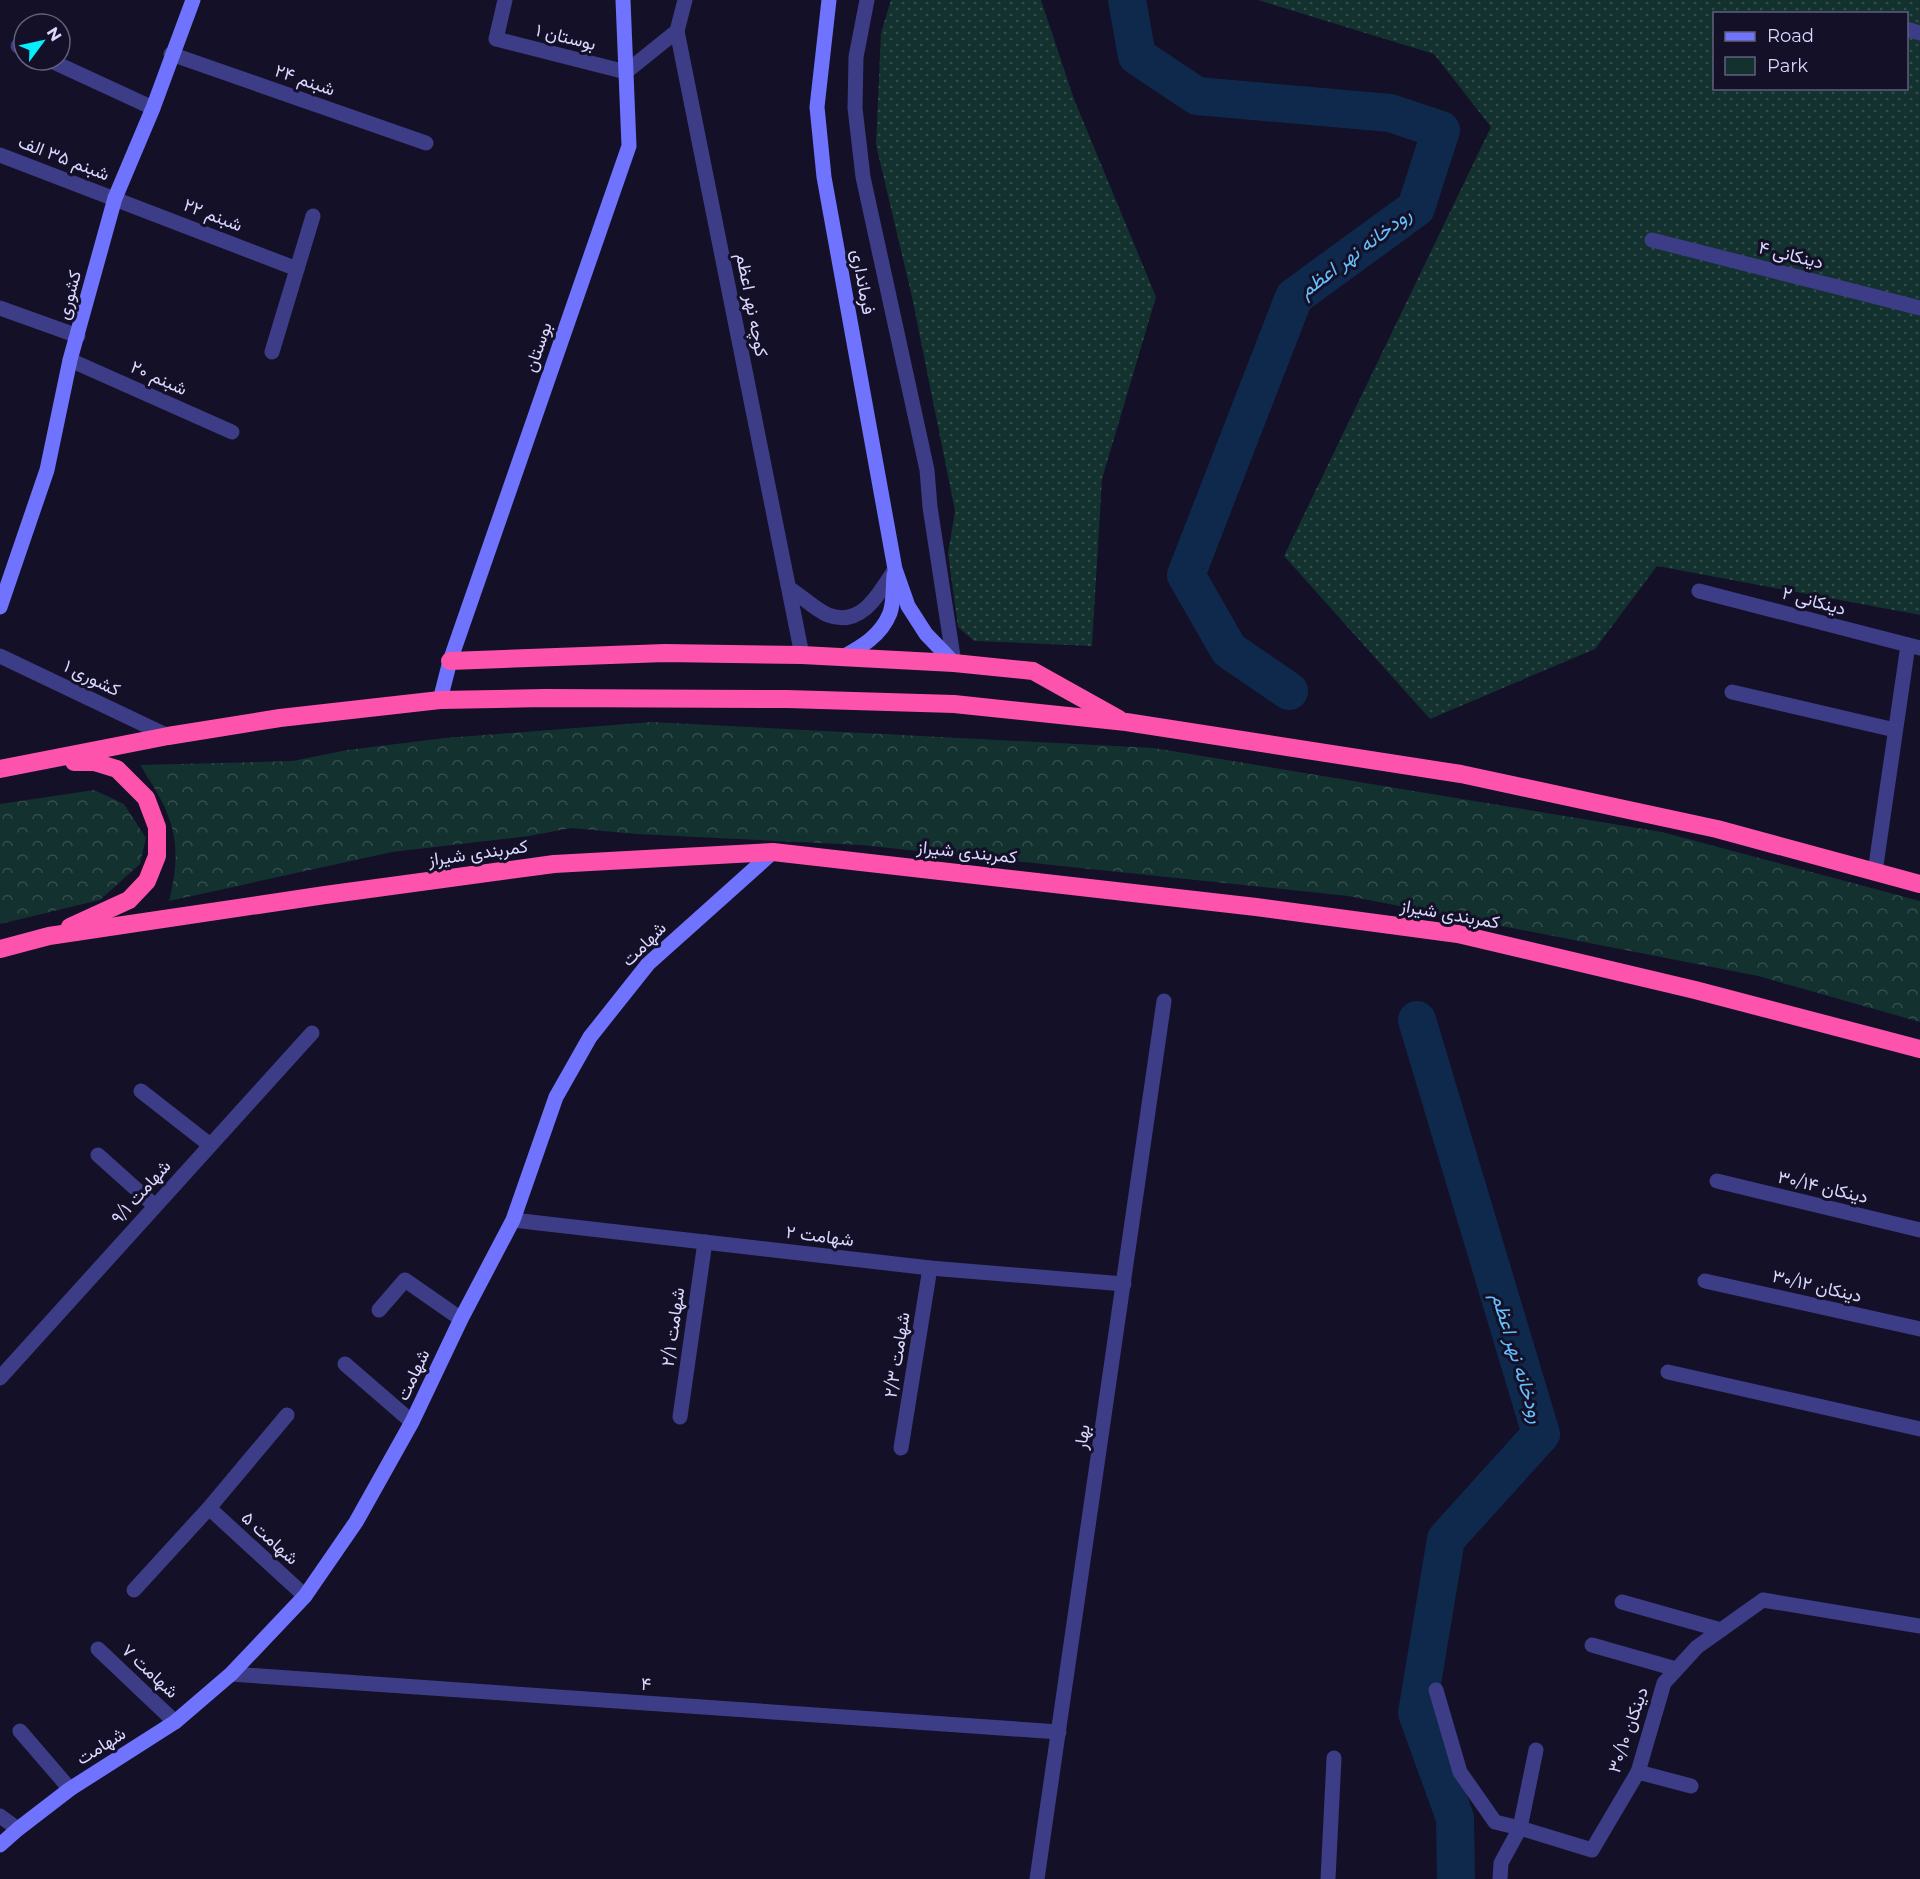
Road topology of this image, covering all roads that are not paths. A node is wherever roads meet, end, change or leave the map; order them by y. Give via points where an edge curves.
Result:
1 (193, 0) edge
2 (506, 0) edge
3 (623, 0) edge
4 (685, 0) edge
5 (829, 0) edge
6 (867, 0) edge
7 (677, 31) junction
8 (171, 54) junction
9 (72, 71) edge
10 (626, 72) junction
11 (153, 108) junction
12 (426, 142) dead end
13 (0, 154) edge
14 (115, 198) junction
15 (313, 216) dead end
16 (1652, 240) dead end
17 (297, 269) junction
18 (0, 308) edge
19 (1920, 308) edge
20 (78, 336) junction
21 (272, 352) dead end
22 (70, 360) junction
23 (232, 432) dead end
24 (895, 569) junction
25 (789, 588) junction
26 (1699, 591) dead end
27 (0, 607) edge
28 (1914, 646) edge
29 (0, 656) edge
30 (802, 656) junction
31 (841, 657) junction
32 (450, 661) junction
33 (954, 663) junction
34 (1732, 692) dead end
35 (440, 700) junction
36 (1126, 722) junction
37 (1895, 730) junction
38 (168, 736) junction
39 (23, 763) junction
40 (0, 768) edge
41 (773, 852) junction
42 (1875, 872) junction
43 (1920, 884) edge
44 (49, 936) junction
45 (0, 949) edge
46 (1164, 1001) dead end
47 (312, 1033) dead end
48 (1920, 1049) edge
49 (141, 1091) dead end
50 (210, 1145) junction
51 (98, 1155) dead end
52 (1716, 1182) dead end
53 (155, 1206) junction
54 (513, 1220) junction
55 (1920, 1230) edge
56 (705, 1242) junction
57 (930, 1268) junction
58 (1705, 1281) dead end
59 (1124, 1284) junction
60 (379, 1310) dead end
61 (461, 1319) junction
62 (1920, 1329) edge
63 (345, 1364) dead end
64 (1668, 1372) dead end
65 (0, 1378) edge
66 (287, 1415) dead end
67 (680, 1417) dead end
68 (412, 1422) junction
69 (1920, 1429) edge
70 (902, 1448) dead end
71 (209, 1508) junction
72 (134, 1590) dead end
73 (305, 1596) junction
74 (1622, 1602) dead end
75 (1920, 1626) edge
76 (1721, 1630) junction
77 (1592, 1645) dead end
78 (98, 1649) dead end
79 (1676, 1670) junction
80 (231, 1674) junction
81 (1436, 1690) dead end
82 (175, 1722) junction
83 (20, 1731) dead end
84 (1059, 1732) junction
85 (1536, 1750) dead end
86 (1334, 1758) dead end
87 (1638, 1772) junction
88 (1690, 1786) dead end
89 (70, 1789) junction
90 (0, 1816) edge
91 (1520, 1828) junction
92 (18, 1829) junction
93 (0, 1845) edge
94 (1037, 1879) edge
95 (1328, 1879) edge
96 (1500, 1879) edge

1 - 8 street, کشوری
2 - 10 street, ۱ بوستان via 496,39
3 - 10 street, بوستان
4 - 7 street
5 - 24 street, فرمانداری via 817,107 824,177
6 - 33 street via 856,57 855,108 863,177 927,470
7 - 10 street
7 - 25 street, کوچه نهر اعظم
8 - 11 street, کشوری
8 - 12 street, ۲۴ شبنم
9 - 11 street
10 - 32 street, بوستان via 629,146
11 - 14 street, کشوری
13 - 14 street, شبنم ۳۵ الف
14 - 17 street, ۲۲ شبنم
14 - 20 street, کشوری
15 - 17 street
16 - 19 street, ۴ دینکانی
17 - 21 street
18 - 20 street
20 - 22 street, کشوری
22 - 23 street, ۲۰ شبنم
22 - 27 street, کشوری via 47,470
24 - 25 street via 870,606 850,617 828,615
24 - 31 street, فرمانداری via 890,612 881,628 868,643
24 - 33 street, فرمانداری via 909,606 926,634
25 - 30 street, کوچه نهر اعظم
26 - 28 street, ۲ دینکانی
28 - 37 street
29 - 38 street, ۱ کشوری
30 - 31 highway
30 - 32 highway via 665,653
31 - 33 highway
32 - 35 street, بوستان
33 - 36 highway via 1033,671
34 - 37 street
35 - 36 highway via 787,699 954,704
35 - 38 highway via 280,718
36 - 42 highway via 1461,774 1718,829
37 - 42 street
38 - 39 highway
39 - 40 highway
39 - 44 highway via 94,762 117,769 146,798 157,827 158,856 147,881 129,900
41 - 44 highway, کمربندی شیراز via 554,864
41 - 48 highway, کمربندی شیراز via 1458,934
41 - 54 street, شهامت via 648,964 591,1037 556,1097
42 - 43 highway
44 - 45 highway, کمربندی شیراز
46 - 59 street, بهار
47 - 50 street, ۹/۱ شهامت
49 - 50 street
50 - 53 street, ۹/۱ شهامت
51 - 53 street
52 - 55 street, ۳۰/۱۴ دینکان
53 - 65 street, ۹/۱ شهامت
54 - 56 street, ۲ شهامت
54 - 61 street, شهامت
56 - 57 street, ۲ شهامت
56 - 67 street, ۲/۱ شهامت
57 - 59 street, ۲ شهامت
57 - 70 street, ۲/۳ شهامت
58 - 62 street, ۳۰/۱۲ دینکان
59 - 84 street, بهار
60 - 61 street via 405,1280
61 - 68 street, شهامت
63 - 68 street
64 - 69 street
66 - 71 street
68 - 73 street, شهامت via 356,1522
71 - 72 street
71 - 73 street, ۵ شهامت
73 - 80 street, شهامت
74 - 76 street
75 - 76 street, ۳۰/۱۰ دینکان via 1763,1600
76 - 79 street, ۳۰/۱۰ دینکان via 1697,1647
77 - 79 street
78 - 82 street, ۷ شهامت
79 - 87 street, ۳۰/۱۰ دینکان via 1664,1683
80 - 82 street, شهامت
80 - 84 street, ۴
81 - 91 street via 1460,1772 1495,1822
82 - 89 street, شهامت
83 - 89 street
84 - 94 street, بهار
85 - 91 street
86 - 95 street
87 - 88 street
87 - 91 street, ۳۰/۱۰ دینکان via 1592,1850
89 - 92 street, شهامت
90 - 92 street
91 - 96 street via 1502,1863
92 - 93 street, شهامت

